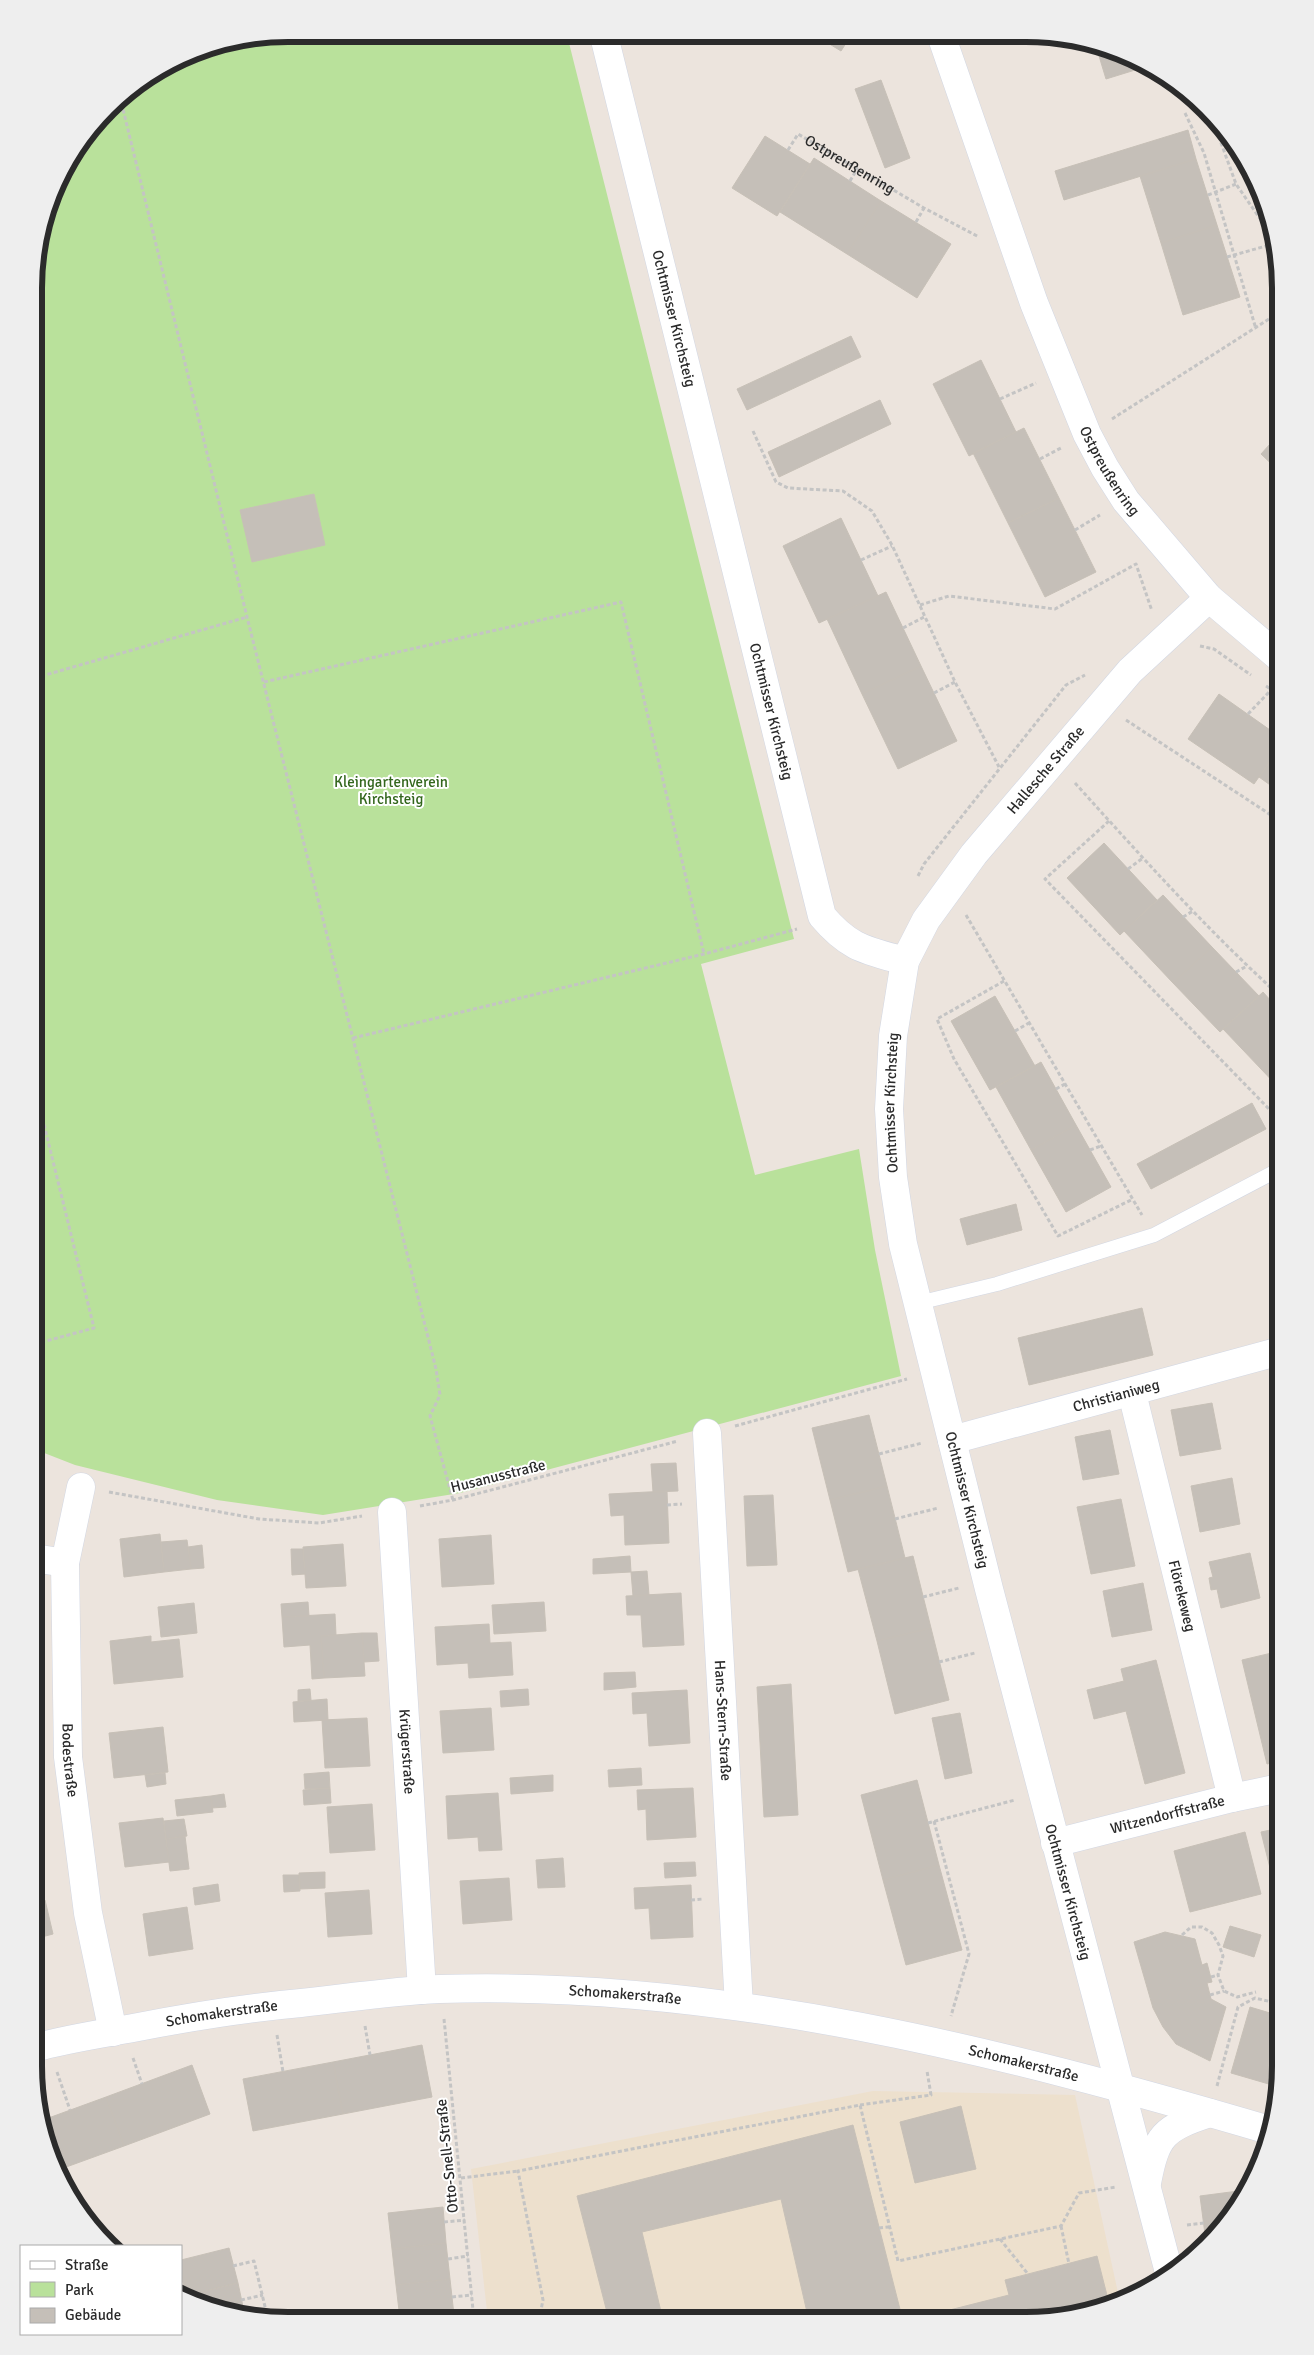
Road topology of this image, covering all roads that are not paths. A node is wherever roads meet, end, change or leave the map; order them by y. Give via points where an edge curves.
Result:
1 (605, 42) edge
2 (943, 42) edge
3 (1209, 598) junction
4 (1272, 651) edge
5 (904, 961) junction
6 (1272, 1173) edge
7 (918, 1303) junction
8 (1272, 1354) edge
9 (1132, 1393) junction
10 (707, 1433) road end
11 (940, 1441) junction
12 (81, 1487) road end
13 (392, 1512) road end
14 (43, 1559) edge
15 (65, 1563) junction
16 (1272, 1790) edge
17 (1232, 1798) junction
18 (1055, 1843) junction
19 (431, 1990) junction
20 (738, 2006) junction
21 (113, 2032) junction
22 (43, 2046) edge
23 (1120, 2086) junction
24 (1210, 2113) junction
25 (1263, 2128) edge
26 (1147, 2182) junction
27 (1168, 2267) edge

1 - 5 street, Ochtmisser Kirchsteig via 822,916 840,936 868,951
2 - 3 street, Ostpreußenring via 1010,236 1087,434 1126,500
3 - 4 street, Ostpreußenring
3 - 5 street, Hallesche Straße via 1130,670 974,854 926,920
5 - 7 street, Ochtmisser Kirchsteig via 893,1036 890,1109 893,1177 903,1244
6 - 7 lane via 1154,1235 997,1284
7 - 11 street, Ochtmisser Kirchsteig
8 - 9 street, Christianiweg
9 - 11 street, Christianiweg
9 - 17 street, Flörekeweg
10 - 20 street, Hans-Stern-Straße
11 - 18 street, Ochtmisser Kirchsteig
12 - 15 street, Bodestraße
13 - 19 street, Krügerstraße
14 - 15 street
15 - 21 street, Bodestraße via 68,1757 88,1913
16 - 17 street, Witzendorffstraße
17 - 18 street, Witzendorffstraße
18 - 23 street, Ochtmisser Kirchsteig
19 - 20 street, Schomakerstraße via 585,1991
19 - 21 street, Schomakerstraße via 202,2015
20 - 23 street, Schomakerstraße via 943,2042
21 - 22 street, Schomakerstraße
23 - 24 street, Schomakerstraße
23 - 26 street, Ochtmisser Kirchsteig
24 - 25 street, Schomakerstraße
24 - 26 street via 1180,2122 1164,2134 1152,2154
26 - 27 street, Ochtmisser Kirchsteig

